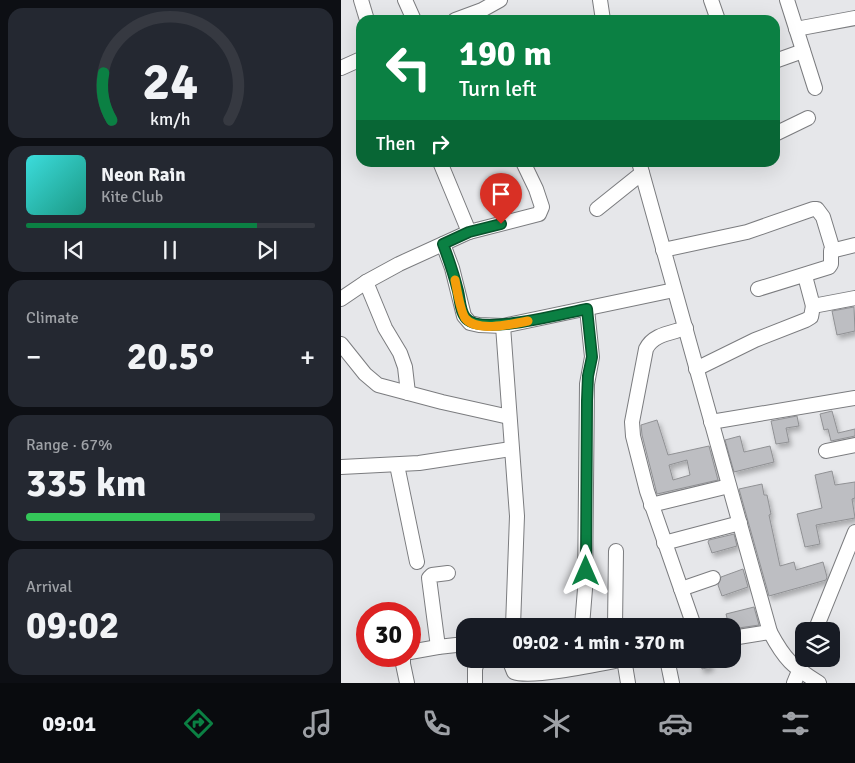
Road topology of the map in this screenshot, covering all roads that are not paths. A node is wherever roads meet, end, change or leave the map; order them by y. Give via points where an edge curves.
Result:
1 (361, 0) edge
2 (405, 0) edge
3 (501, 0) edge
4 (599, 0) edge
5 (711, 0) edge
6 (787, 0) edge
7 (366, 15) edge
8 (411, 15) edge
9 (468, 15) edge
10 (602, 15) edge
11 (716, 15) edge
12 (855, 18) edge
13 (796, 29) junction
14 (803, 51) junction
15 (780, 59) edge
16 (356, 61) edge
17 (341, 68) edge
18 (815, 88) dead end
19 (808, 118) dead end
20 (780, 132) edge
21 (442, 167) edge
22 (525, 167) edge
23 (640, 168) edge
24 (597, 209) dead end
25 (469, 232) junction
26 (443, 244) junction
27 (855, 245) edge
28 (663, 250) junction
29 (833, 250) junction
30 (805, 276) junction
31 (366, 282) junction
32 (758, 289) dead end
33 (674, 290) junction
34 (855, 298) edge
35 (341, 299) edge
36 (813, 306) junction
37 (587, 309) junction
38 (503, 326) junction
39 (686, 328) junction
40 (341, 344) edge
41 (696, 369) junction
42 (408, 393) junction
43 (855, 398) edge
44 (509, 417) junction
45 (711, 422) junction
46 (855, 446) edge
47 (511, 449) junction
48 (827, 451) dead end
49 (397, 465) junction
50 (341, 466) edge
51 (729, 486) junction
52 (651, 505) junction
53 (740, 523) junction
54 (855, 532) edge
55 (664, 543) junction
56 (616, 551) dead end
57 (417, 562) dead end
58 (448, 573) dead end
59 (713, 578) dead end
60 (681, 589) junction
61 (513, 618) edge
62 (583, 618) edge
63 (615, 618) edge
64 (691, 618) edge
65 (819, 622) edge
66 (770, 632) junction
67 (741, 637) edge
68 (456, 645) edge
69 (438, 647) junction
70 (421, 650) edge
71 (404, 667) edge
72 (475, 668) edge
73 (512, 668) edge
74 (553, 668) edge
75 (577, 668) edge
76 (626, 668) edge
77 (669, 668) edge
78 (799, 671) edge
79 (407, 683) edge
80 (475, 683) edge
81 (576, 683) edge
82 (628, 683) edge
83 (672, 683) edge
84 (819, 683) edge

1 - 7 street
2 - 8 street
3 - 9 street
4 - 10 street
5 - 11 street
6 - 13 street
12 - 13 street
13 - 14 street
14 - 15 street
14 - 18 street
16 - 17 street
19 - 20 street
21 - 25 street
22 - 25 street via 541,200 541,211 533,216
23 - 24 street
23 - 28 street
25 - 26 street
26 - 31 street
26 - 38 street via 464,316 479,325
27 - 29 street
28 - 29 street via 747,232 813,209 817,209 823,218
28 - 33 street
29 - 30 street via 830,253 831,266
30 - 32 street
30 - 36 street
31 - 35 street
31 - 42 street via 385,328 400,353
33 - 37 street
33 - 39 street
34 - 36 street
36 - 41 street via 811,317 806,320
37 - 38 street
37 - 62 street via 592,357 587,384
38 - 44 street
39 - 41 street
39 - 52 street via 655,338 646,348 632,422
40 - 42 street via 378,385
41 - 45 street
42 - 44 street
43 - 45 street
44 - 47 street
45 - 51 street
46 - 48 street
47 - 49 street
47 - 61 street via 517,516
49 - 50 street
49 - 57 street
51 - 52 street
51 - 53 street
52 - 55 street
53 - 55 street
53 - 66 street
54 - 65 street
55 - 60 street
56 - 63 street
58 - 69 street via 429,578
59 - 60 street
60 - 64 street
66 - 67 street
66 - 78 street via 781,652
68 - 69 street
69 - 70 street
71 - 79 street
72 - 80 street
73 - 74 street via 518,674
75 - 81 street
76 - 82 street
77 - 83 street
78 - 84 street

